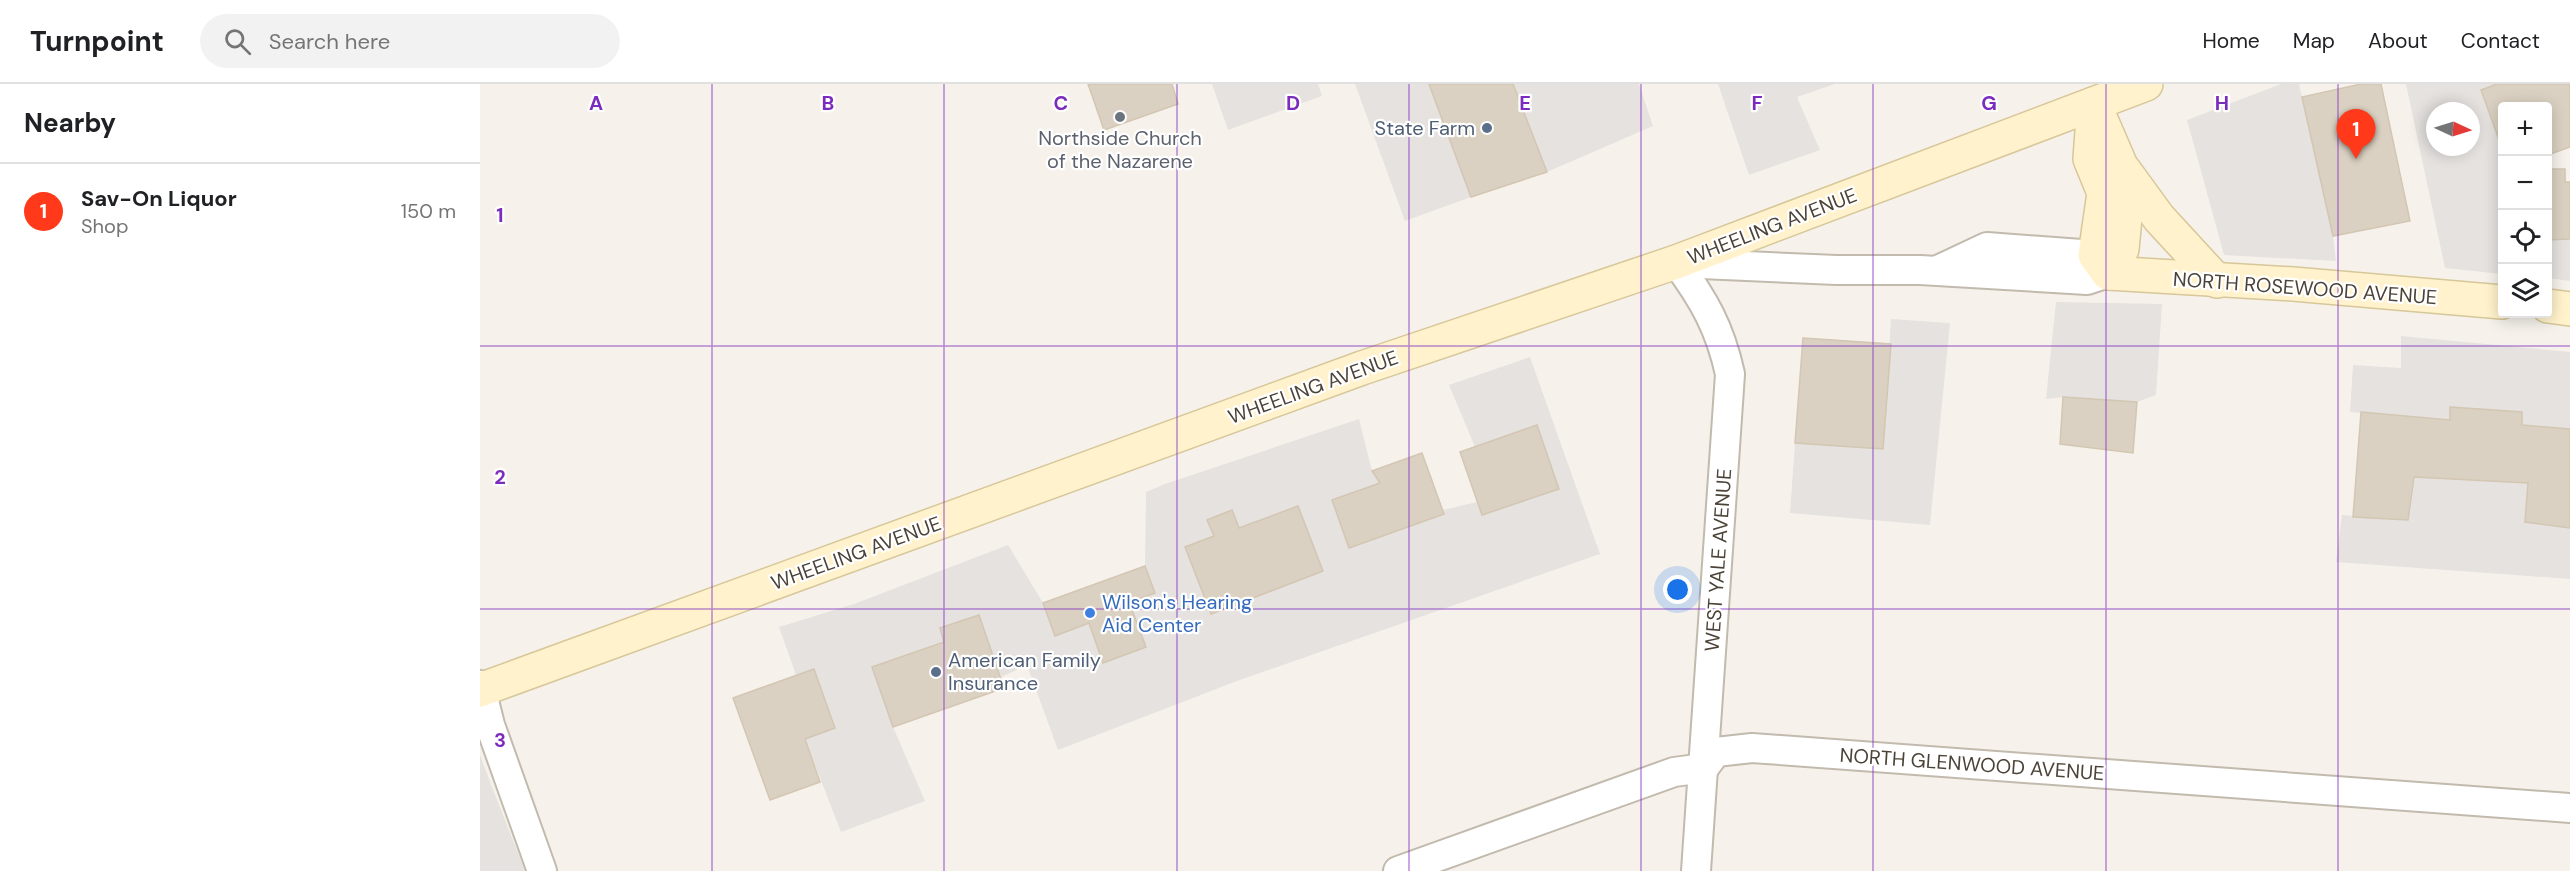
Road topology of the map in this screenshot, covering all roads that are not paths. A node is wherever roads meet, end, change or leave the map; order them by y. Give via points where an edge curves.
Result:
1 (2146, 84) edge
2 (2094, 104) junction
3 (2121, 166) junction
4 (1676, 262) junction
5 (2102, 264) junction
6 (2217, 281) junction
7 (2498, 302) edge
8 (2552, 307) edge
9 (2570, 309) edge
10 (480, 688) edge
11 (1704, 768) junction
12 (2570, 808) edge
13 (542, 871) edge
14 (1398, 871) edge
15 (1696, 871) edge

1 - 2 main road, WHEELING AVENUE
2 - 3 main road
2 - 4 main road, WHEELING AVENUE
2 - 5 main road via 2090,159 2104,193
3 - 5 main road via 2127,197 2122,249
3 - 6 main road via 2159,218
4 - 5 street, NORTH ROSEWOOD AVENUE via 1936,271 1987,247
4 - 10 main road, WHEELING AVENUE via 1362,368
4 - 11 street, WEST YALE AVENUE via 1714,320 1730,374
5 - 6 main road, NORTH ROSEWOOD AVENUE
6 - 7 main road, NORTH ROSEWOOD AVENUE
8 - 9 main road
10 - 13 street via 489,725
11 - 12 street, NORTH GLENWOOD AVENUE via 1716,752 1752,748
11 - 14 street via 1674,772
11 - 15 street, WEST YALE AVENUE

